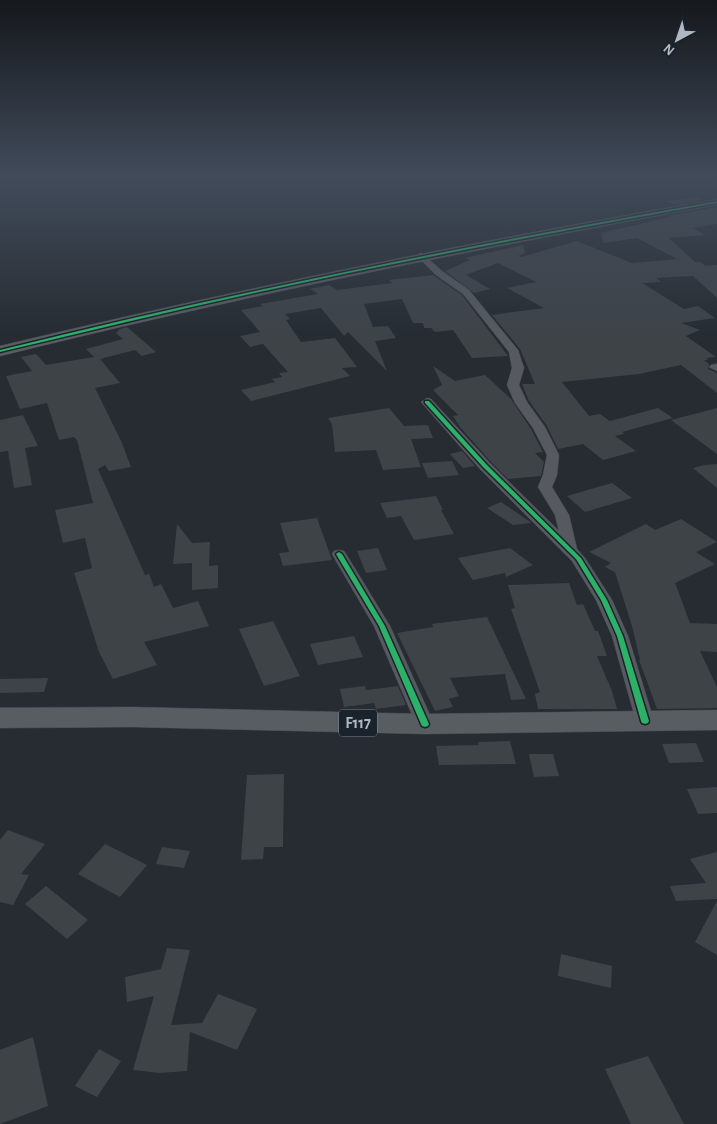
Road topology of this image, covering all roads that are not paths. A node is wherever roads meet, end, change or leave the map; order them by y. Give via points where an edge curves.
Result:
1 (572, 228) edge
2 (422, 256) junction
3 (0, 351) edge
4 (427, 402) dead end
5 (570, 550) junction
6 (339, 554) dead end
7 (0, 718) edge
8 (717, 720) edge
9 (645, 721) junction
10 (425, 724) junction

1 - 2 street
2 - 3 street
2 - 5 street via 466,292 514,352 518,368 513,385 553,455 545,487 562,515
4 - 5 street via 485,466
5 - 9 street via 604,600 620,636
6 - 10 street via 382,626
7 - 10 main road, F117 via 132,717
8 - 9 main road, F117
9 - 10 main road, F117

